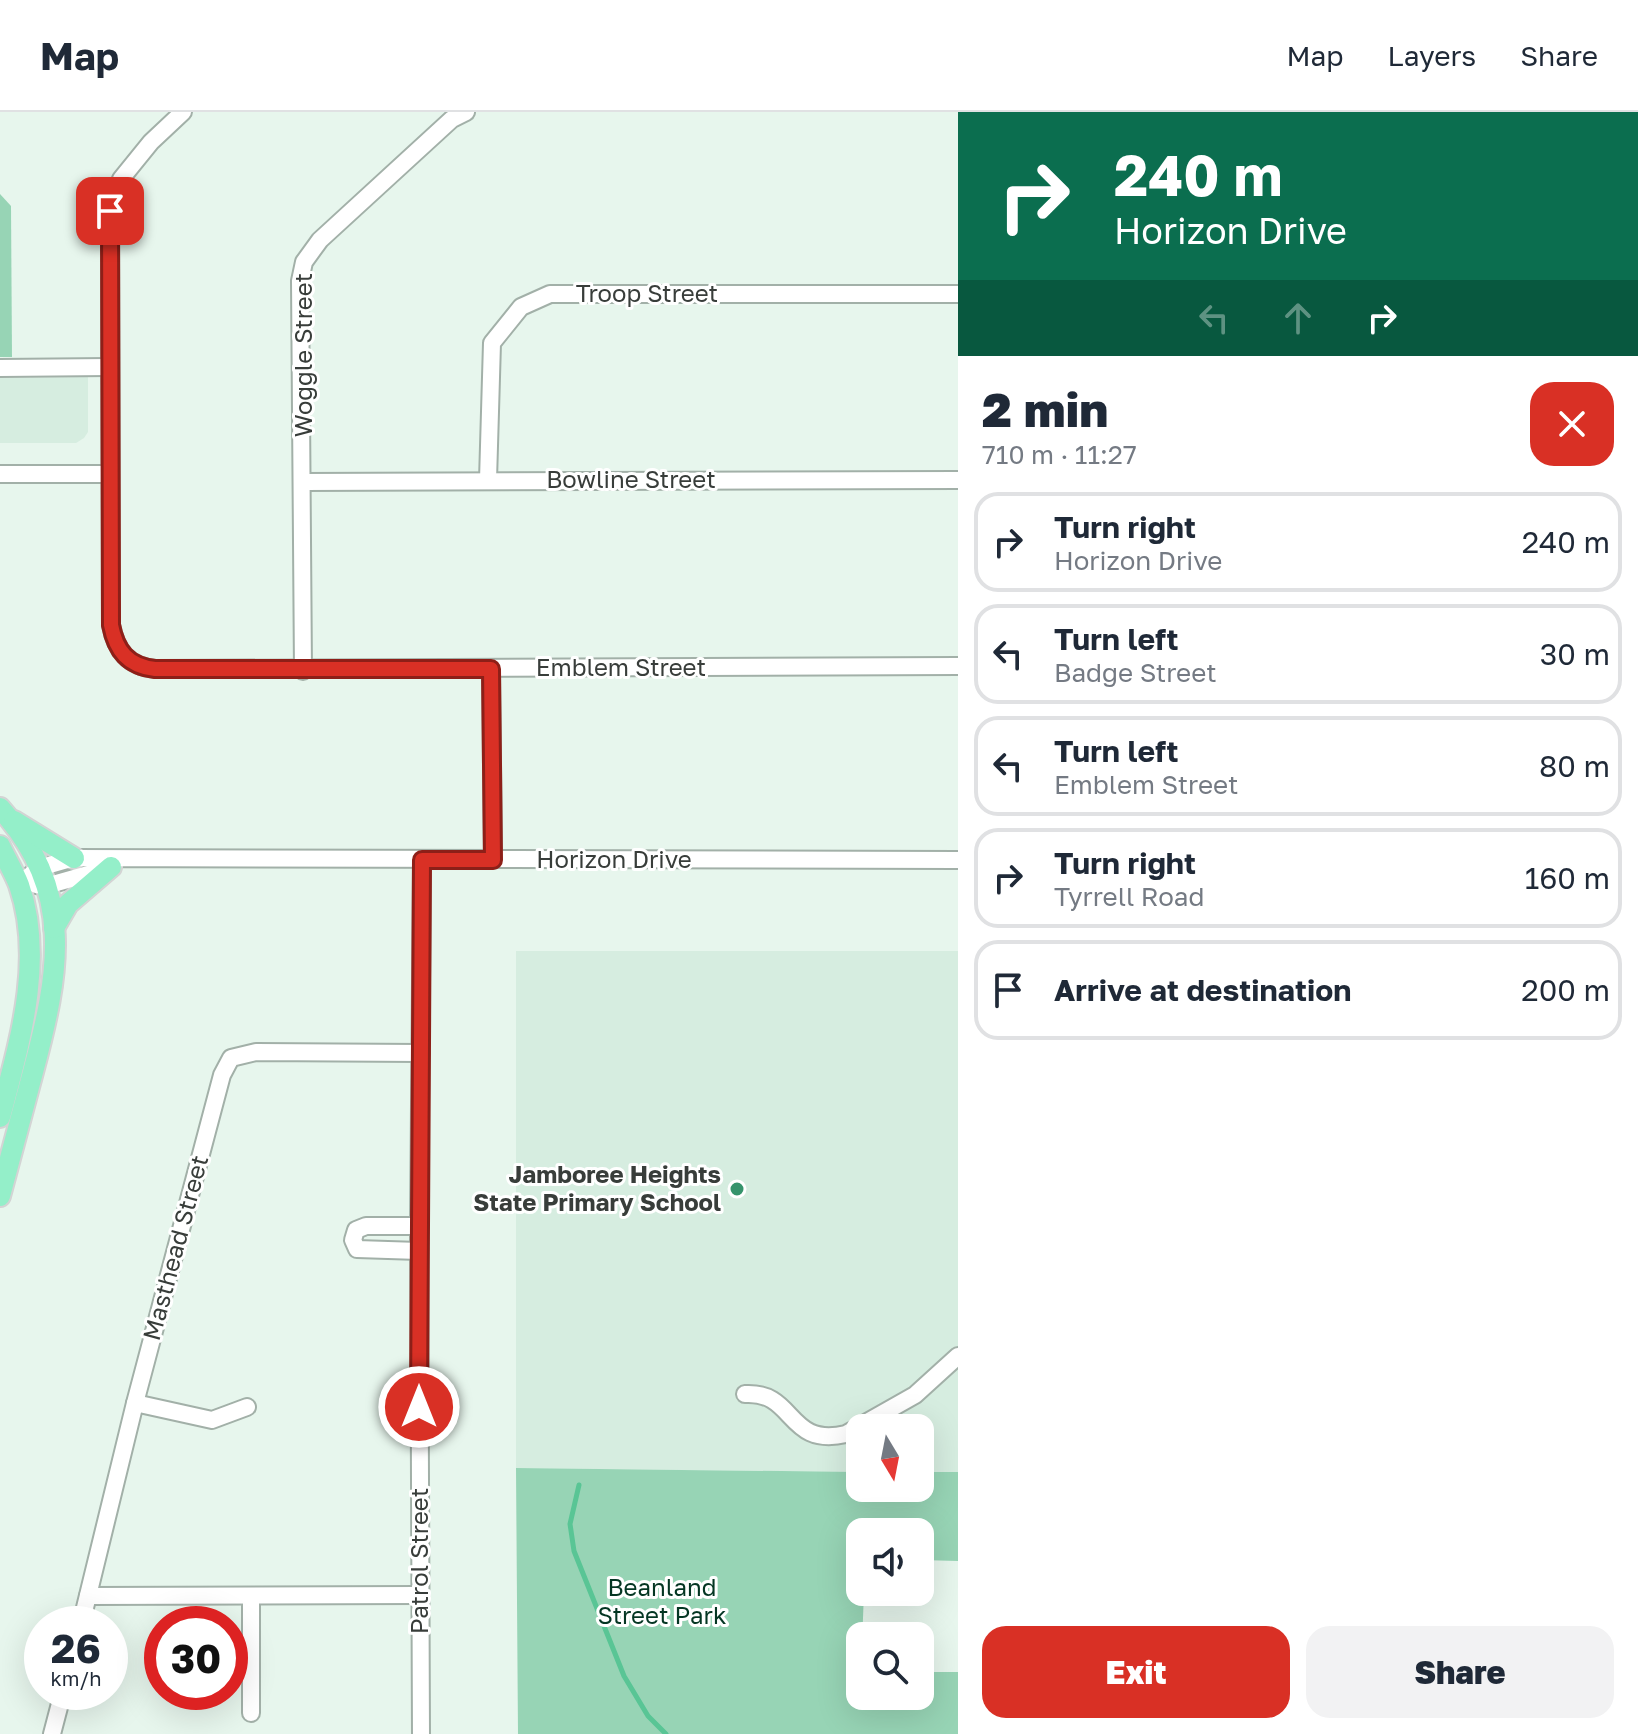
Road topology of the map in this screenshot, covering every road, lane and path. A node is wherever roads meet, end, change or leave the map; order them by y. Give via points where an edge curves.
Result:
1 (183, 112) edge
2 (455, 114) edge
3 (958, 294) edge
4 (109, 367) junction
5 (0, 368) edge
6 (0, 474) edge
7 (110, 474) junction
8 (488, 480) junction
9 (958, 480) edge
10 (303, 482) junction
11 (958, 666) edge
12 (491, 669) junction
13 (303, 671) junction
14 (4, 812) edge
15 (0, 846) edge
16 (74, 858) junction
17 (175, 859) junction
18 (422, 860) junction
19 (493, 860) junction
20 (958, 860) edge
21 (111, 867) junction
22 (43, 877) junction
23 (18, 885) junction
24 (54, 928) junction
25 (421, 1053) junction
26 (0, 1117) edge
27 (0, 1196) edge
28 (419, 1226) junction
29 (419, 1251) junction
30 (958, 1356) edge
31 (745, 1394) dead end
32 (135, 1403) junction
33 (247, 1407) dead end
34 (420, 1595) junction
35 (88, 1596) junction
36 (251, 1596) junction
37 (86, 1606) edge
38 (58, 1710) edge
39 (251, 1713) dead end
40 (52, 1734) edge
41 (421, 1734) edge

1 - 4 street via 121,179 110,211
2 - 10 street, Woggle Street via 320,240 304,262
3 - 8 street, Troop Street via 550,294 521,307 492,343
4 - 5 street
4 - 7 street
6 - 7 street
7 - 13 street, Emblem Street via 111,625 125,658 140,667
8 - 9 street, Bowline Street
8 - 10 street, Bowline Street
10 - 13 street, Woggle Street
11 - 12 street, Emblem Street
12 - 13 street, Emblem Street
12 - 19 street
14 - 16 main road
14 - 22 main road
15 - 23 main road
16 - 17 street, Horizon Drive
16 - 22 street, Horizon Drive
17 - 18 street, Horizon Drive
17 - 21 street, Horizon Drive
18 - 19 street, Horizon Drive
18 - 25 street, Patrol Street
19 - 20 street, Horizon Drive
21 - 22 street, Horizon Drive
21 - 24 main road via 68,904
22 - 23 street, Horizon Drive
22 - 24 main road
23 - 26 main road via 30,952 28,989
24 - 27 main road via 53,990
25 - 28 street, Patrol Street
25 - 32 street, Masthead Street via 256,1052 231,1058 222,1075
28 - 29 street, Patrol Street
28 - 29 street via 366,1226 356,1230 353,1240 357,1249 367,1251
29 - 34 street, Patrol Street
30 - 31 street via 915,1395 835,1436 807,1433 776,1401
32 - 33 street via 212,1420
32 - 35 street, Masthead Street
34 - 36 street
34 - 41 street, Patrol Street
35 - 36 street
35 - 37 street, Masthead Street
36 - 39 street
38 - 40 street

